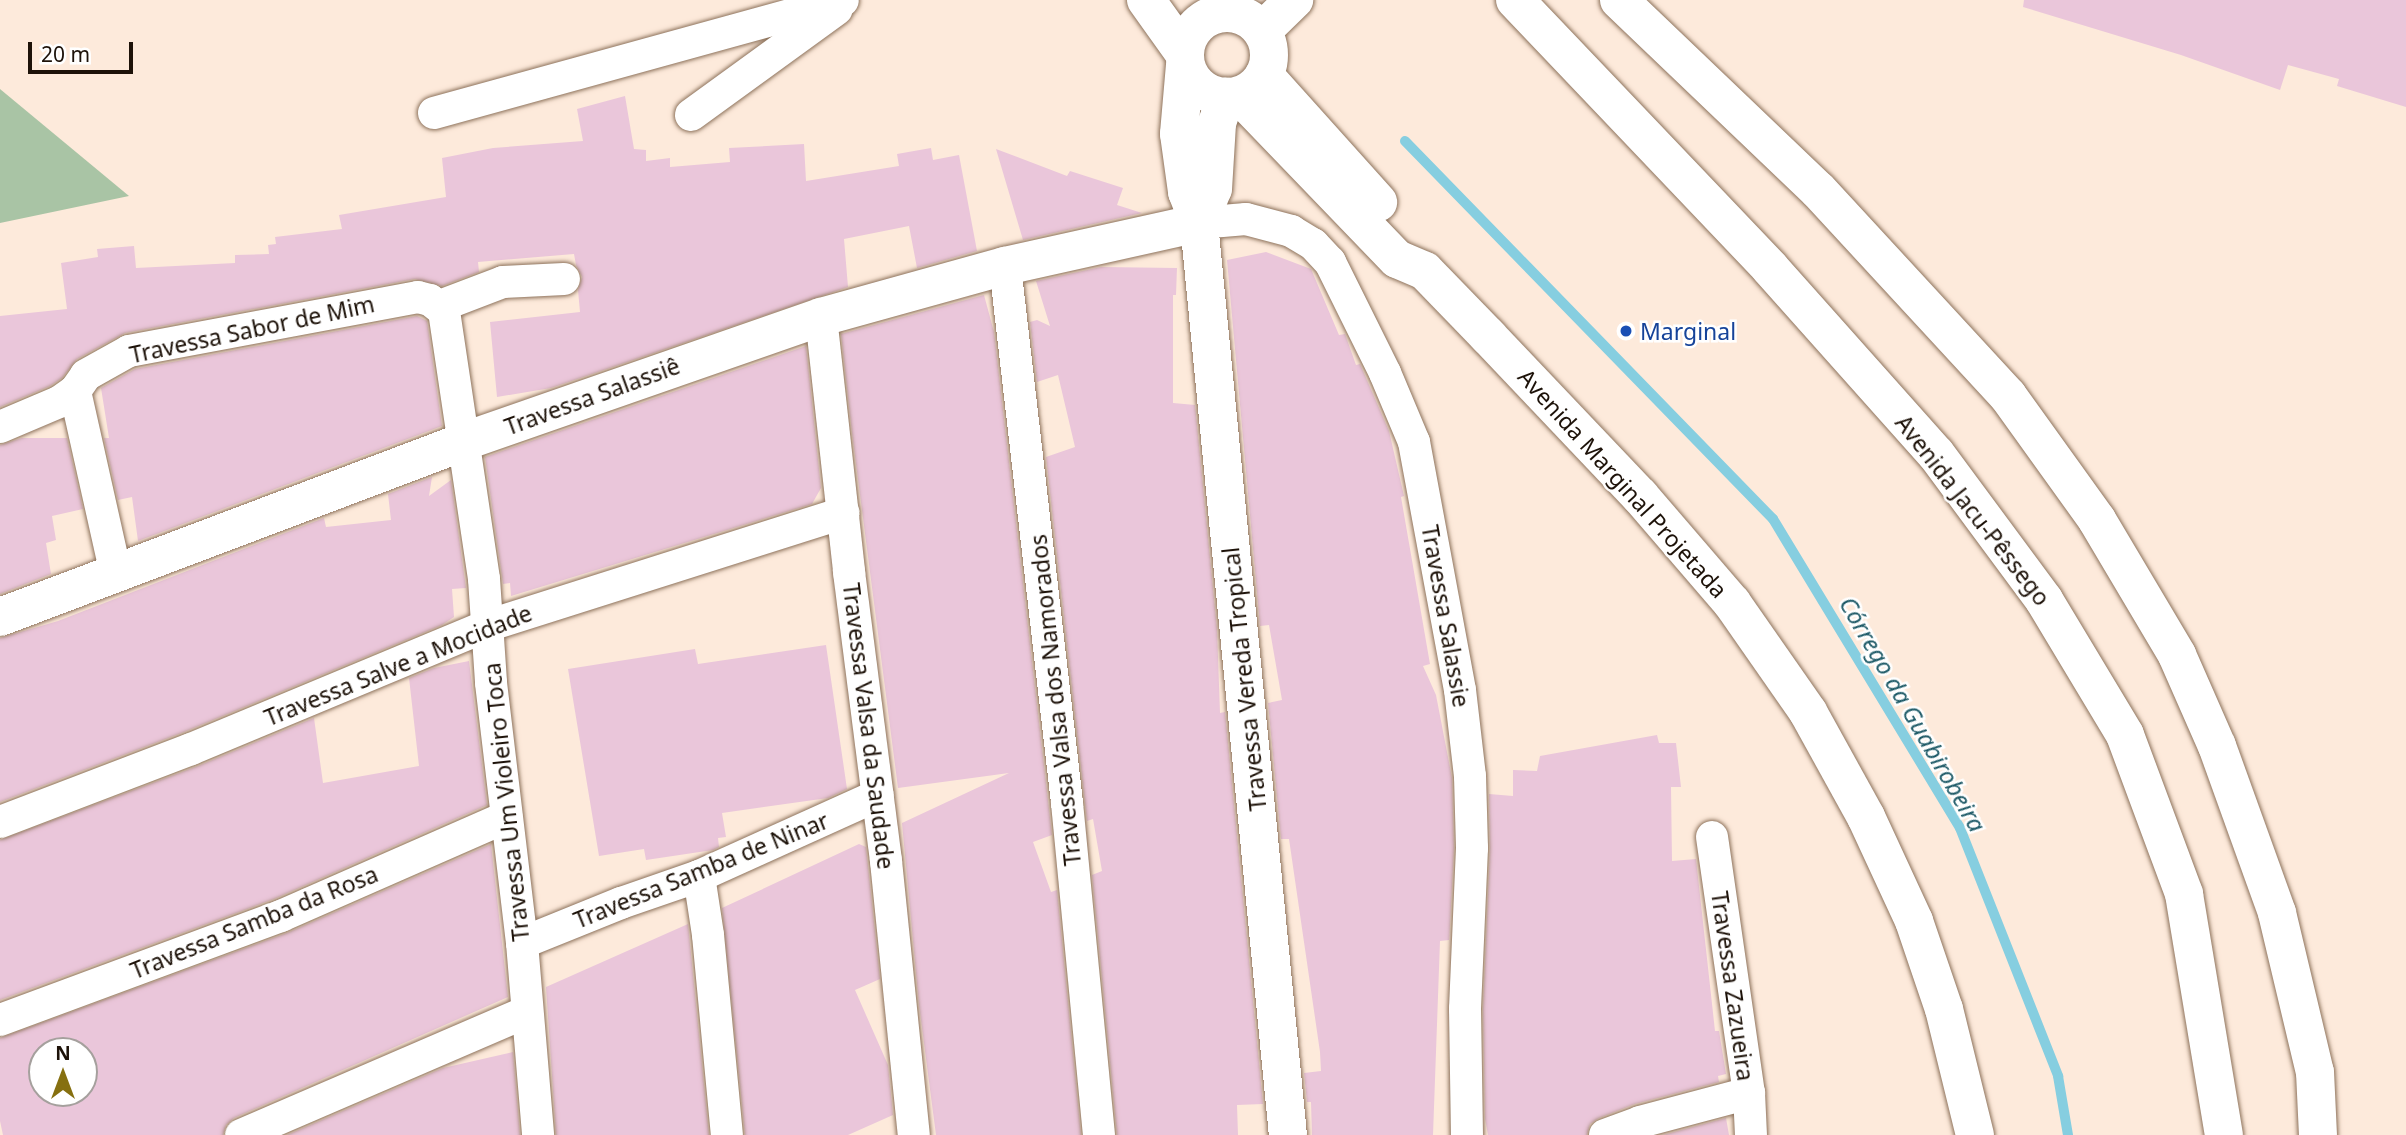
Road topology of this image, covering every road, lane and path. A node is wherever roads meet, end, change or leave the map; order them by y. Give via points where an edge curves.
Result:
1 (843, 0) edge
2 (850, 0) edge
3 (1146, 0) edge
4 (1294, 0) edge
5 (1515, 0) edge
6 (1619, 0) edge
7 (1214, 7) edge
8 (1262, 32) junction
9 (1185, 59) junction
10 (1243, 89) junction
11 (434, 113) dead end
12 (691, 115) dead end
13 (1199, 223) junction
14 (1005, 265) junction
15 (564, 279) dead end
16 (440, 306) junction
17 (821, 317) junction
18 (75, 391) junction
19 (0, 427) edge
20 (465, 441) junction
21 (843, 513) junction
22 (116, 574) junction
23 (0, 617) edge
24 (487, 625) junction
25 (878, 795) junction
26 (506, 817) junction
27 (0, 822) edge
28 (1712, 837) dead end
29 (699, 876) junction
30 (522, 943) junction
31 (526, 1012) junction
32 (0, 1020) edge
33 (1749, 1093) junction
34 (241, 1135) edge
35 (538, 1135) edge
36 (727, 1135) edge
37 (914, 1135) edge
38 (1099, 1135) edge
39 (1288, 1135) edge
40 (1467, 1135) edge
41 (1605, 1135) edge
42 (1751, 1135) edge
43 (1975, 1135) edge
44 (2224, 1135) edge
45 (2318, 1135) edge

1 - 11 street
2 - 12 street
3 - 9 main road
4 - 8 main road
5 - 44 main road, Avenida Jacu-Pêssego via 1770,268 1936,454 2044,600 2124,735 2184,894
6 - 45 main road via 1818,190 2008,396 2097,520 2177,655 2217,746 2277,913 2315,1072
7 - 8 main road via 1250,19
7 - 9 main road via 1191,32
8 - 10 main road via 1269,49
9 - 10 main road via 1197,85 1215,96
9 - 13 main road, Travessa Vereda Tropical via 1179,134 1187,192
10 - 13 main road, Travessa Vereda Tropical via 1217,123 1213,189
10 - 43 main road, Avenida Marginal Projetada via 1417,245 1425,271 1664,524 1732,603 1808,712 1866,817 1914,921 1944,1009
13 - 14 main road, Travessa Salassiê
13 - 39 main road, Travessa Vereda Tropical
13 - 40 street, Travessa Salassie via 1246,219 1291,231 1331,262 1414,442 1460,690 1470,776
14 - 17 main road, Travessa Salassiê
14 - 38 street, Travessa Valsa dos Namorados via 1067,803
15 - 16 street via 503,282
16 - 18 street, Travessa Sabor de Mim via 418,297 396,300 128,351 86,375
16 - 20 street, Travessa Um Violeiro Toca via 447,321
17 - 20 main road, Travessa Salassiê
17 - 21 street, Travessa Valsa da Saudade
18 - 19 street, Travessa Sabor de Mim
18 - 22 street
20 - 22 main road, Travessa Salassiê
20 - 24 street, Travessa Um Violeiro Toca
21 - 24 street, Travessa Salve a Mocidade
21 - 25 street, Travessa Valsa da Saudade
22 - 23 main road, Travessa Salassiê
24 - 26 street, Travessa Um Violeiro Toca
24 - 27 street, Travessa Salve a Mocidade via 191,749
25 - 29 street, Travessa Samba de Ninar
25 - 37 street, Travessa Valsa da Saudade
26 - 30 street, Travessa Um Violeiro Toca
26 - 32 street, Travessa Samba da Rosa via 281,916
28 - 33 street, Travessa Zazueira
29 - 30 street, Travessa Samba de Ninar
29 - 36 street
30 - 31 street, Travessa Um Violeiro Toca
31 - 34 street
31 - 35 street, Travessa Um Violeiro Toca
33 - 41 street
33 - 42 street, Travessa Zazueira

